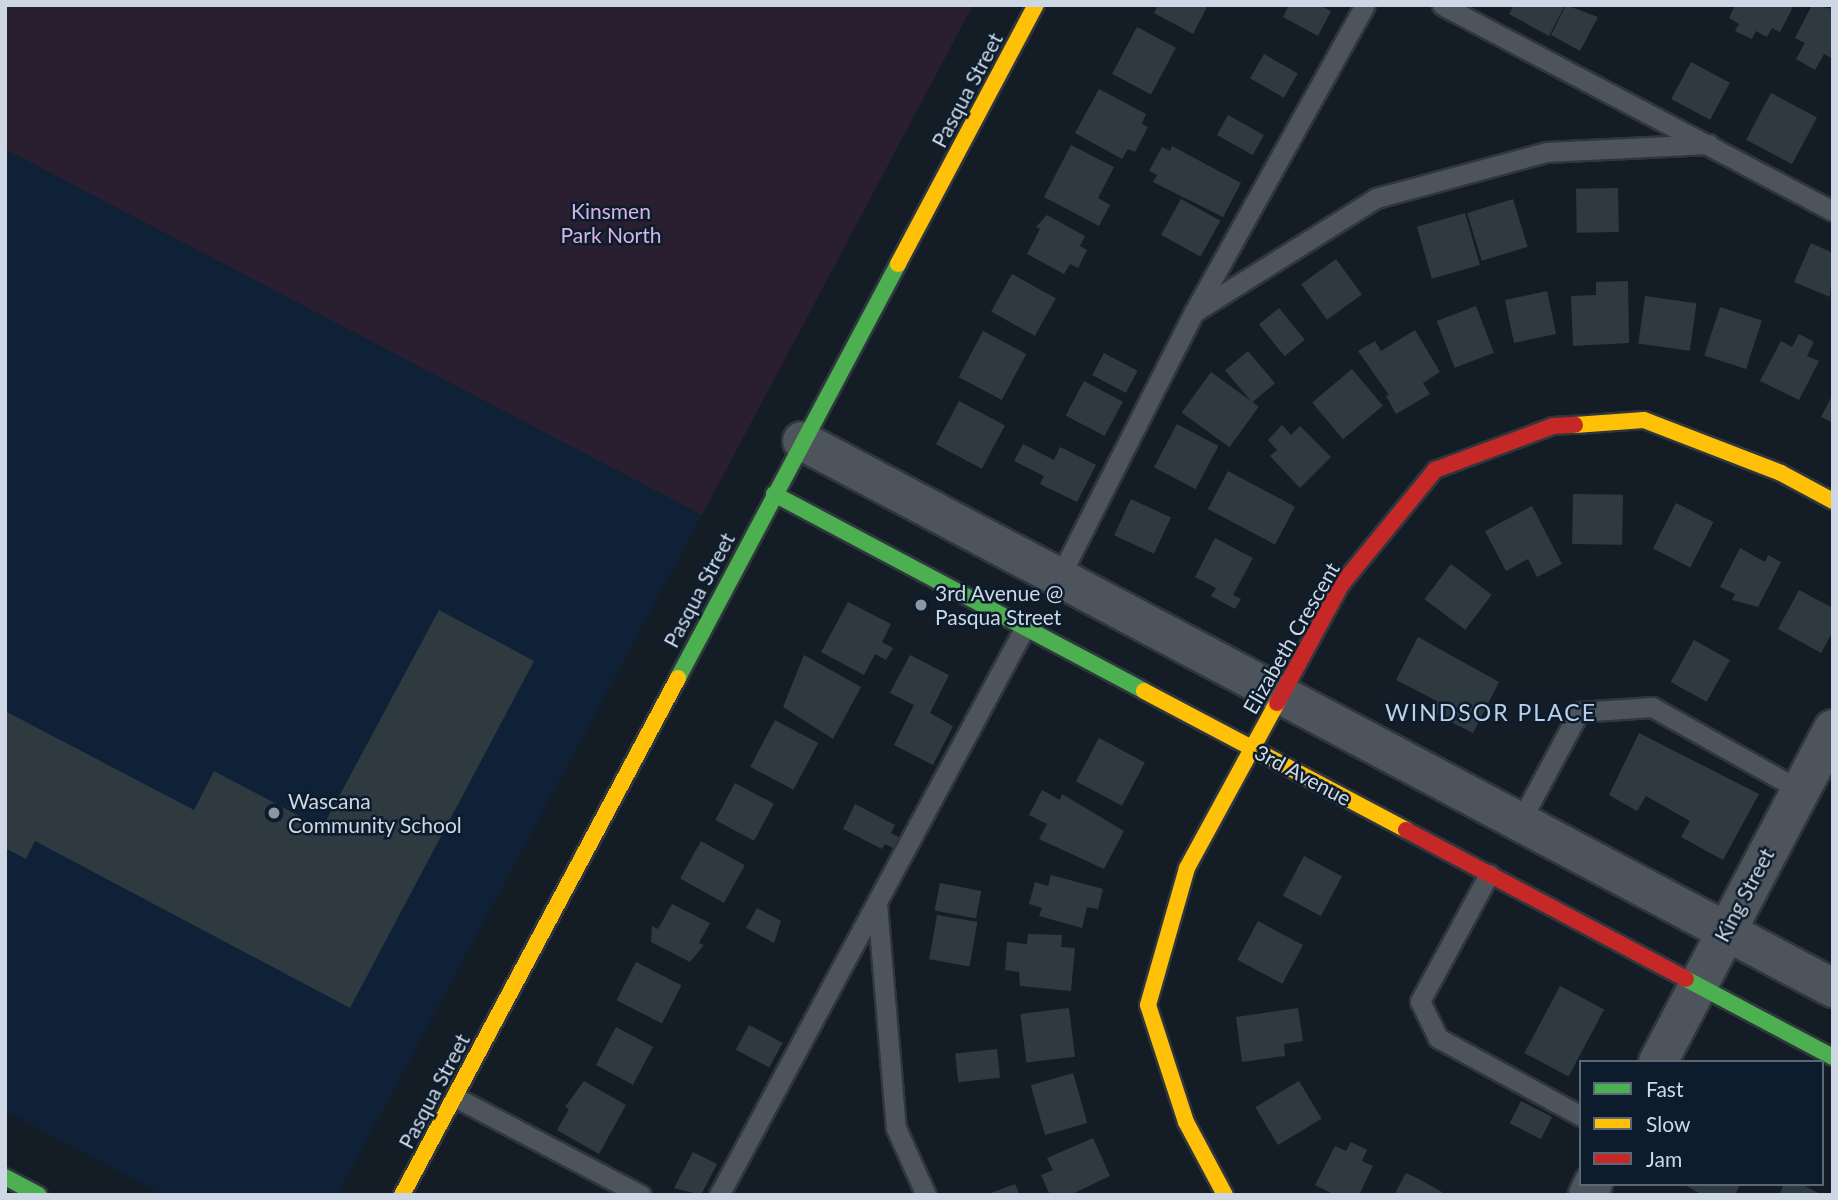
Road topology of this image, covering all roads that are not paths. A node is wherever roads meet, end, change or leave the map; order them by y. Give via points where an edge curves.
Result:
1 (1035, 5) edge
2 (1364, 5) edge
3 (1442, 5) edge
4 (1709, 144) junction
5 (1833, 211) edge
6 (1194, 312) junction
7 (802, 441) junction
8 (774, 494) junction
9 (1833, 501) edge
10 (1059, 578) junction
11 (1025, 627) junction
12 (1281, 695) junction
13 (1833, 729) edge
14 (1253, 748) junction
15 (1800, 790) junction
16 (1520, 822) junction
17 (1489, 874) junction
18 (877, 903) junction
19 (1725, 931) junction
20 (1697, 985) junction
21 (1833, 988) edge
22 (1833, 1057) edge
23 (1659, 1060) edge
24 (455, 1097) junction
25 (1579, 1115) edge
26 (5, 1177) edge
27 (39, 1195) edge
28 (402, 1195) edge
29 (641, 1195) edge
30 (719, 1195) edge
31 (926, 1195) edge
32 (1225, 1195) edge

1 - 7 street, Pasqua Street
2 - 6 lane
3 - 4 lane
4 - 5 lane
4 - 6 lane via 1546,152 1376,198
6 - 10 lane
7 - 8 street, Pasqua Street
7 - 10 street
8 - 11 street, 3rd Avenue
8 - 24 street, Pasqua Street
9 - 12 street, Elizabeth Crescent via 1781,473 1644,420 1553,426 1435,470 1342,584
10 - 12 street
11 - 14 street, 3rd Avenue
11 - 18 lane
12 - 14 street, Elizabeth Crescent
12 - 16 street
13 - 15 street, King Street
14 - 17 street, 3rd Avenue
14 - 32 street, Elizabeth Crescent via 1187,868 1148,1005 1186,1122
15 - 16 lane via 1652,707 1579,712
15 - 19 street, King Street
16 - 19 street
17 - 20 street, 3rd Avenue
17 - 25 lane via 1420,1001 1438,1038
18 - 30 lane
18 - 31 lane via 896,1128
19 - 20 street, King Street
19 - 21 street
20 - 22 street, 3rd Avenue
20 - 23 street, King Street
24 - 28 street, Pasqua Street
24 - 29 lane
26 - 27 street

